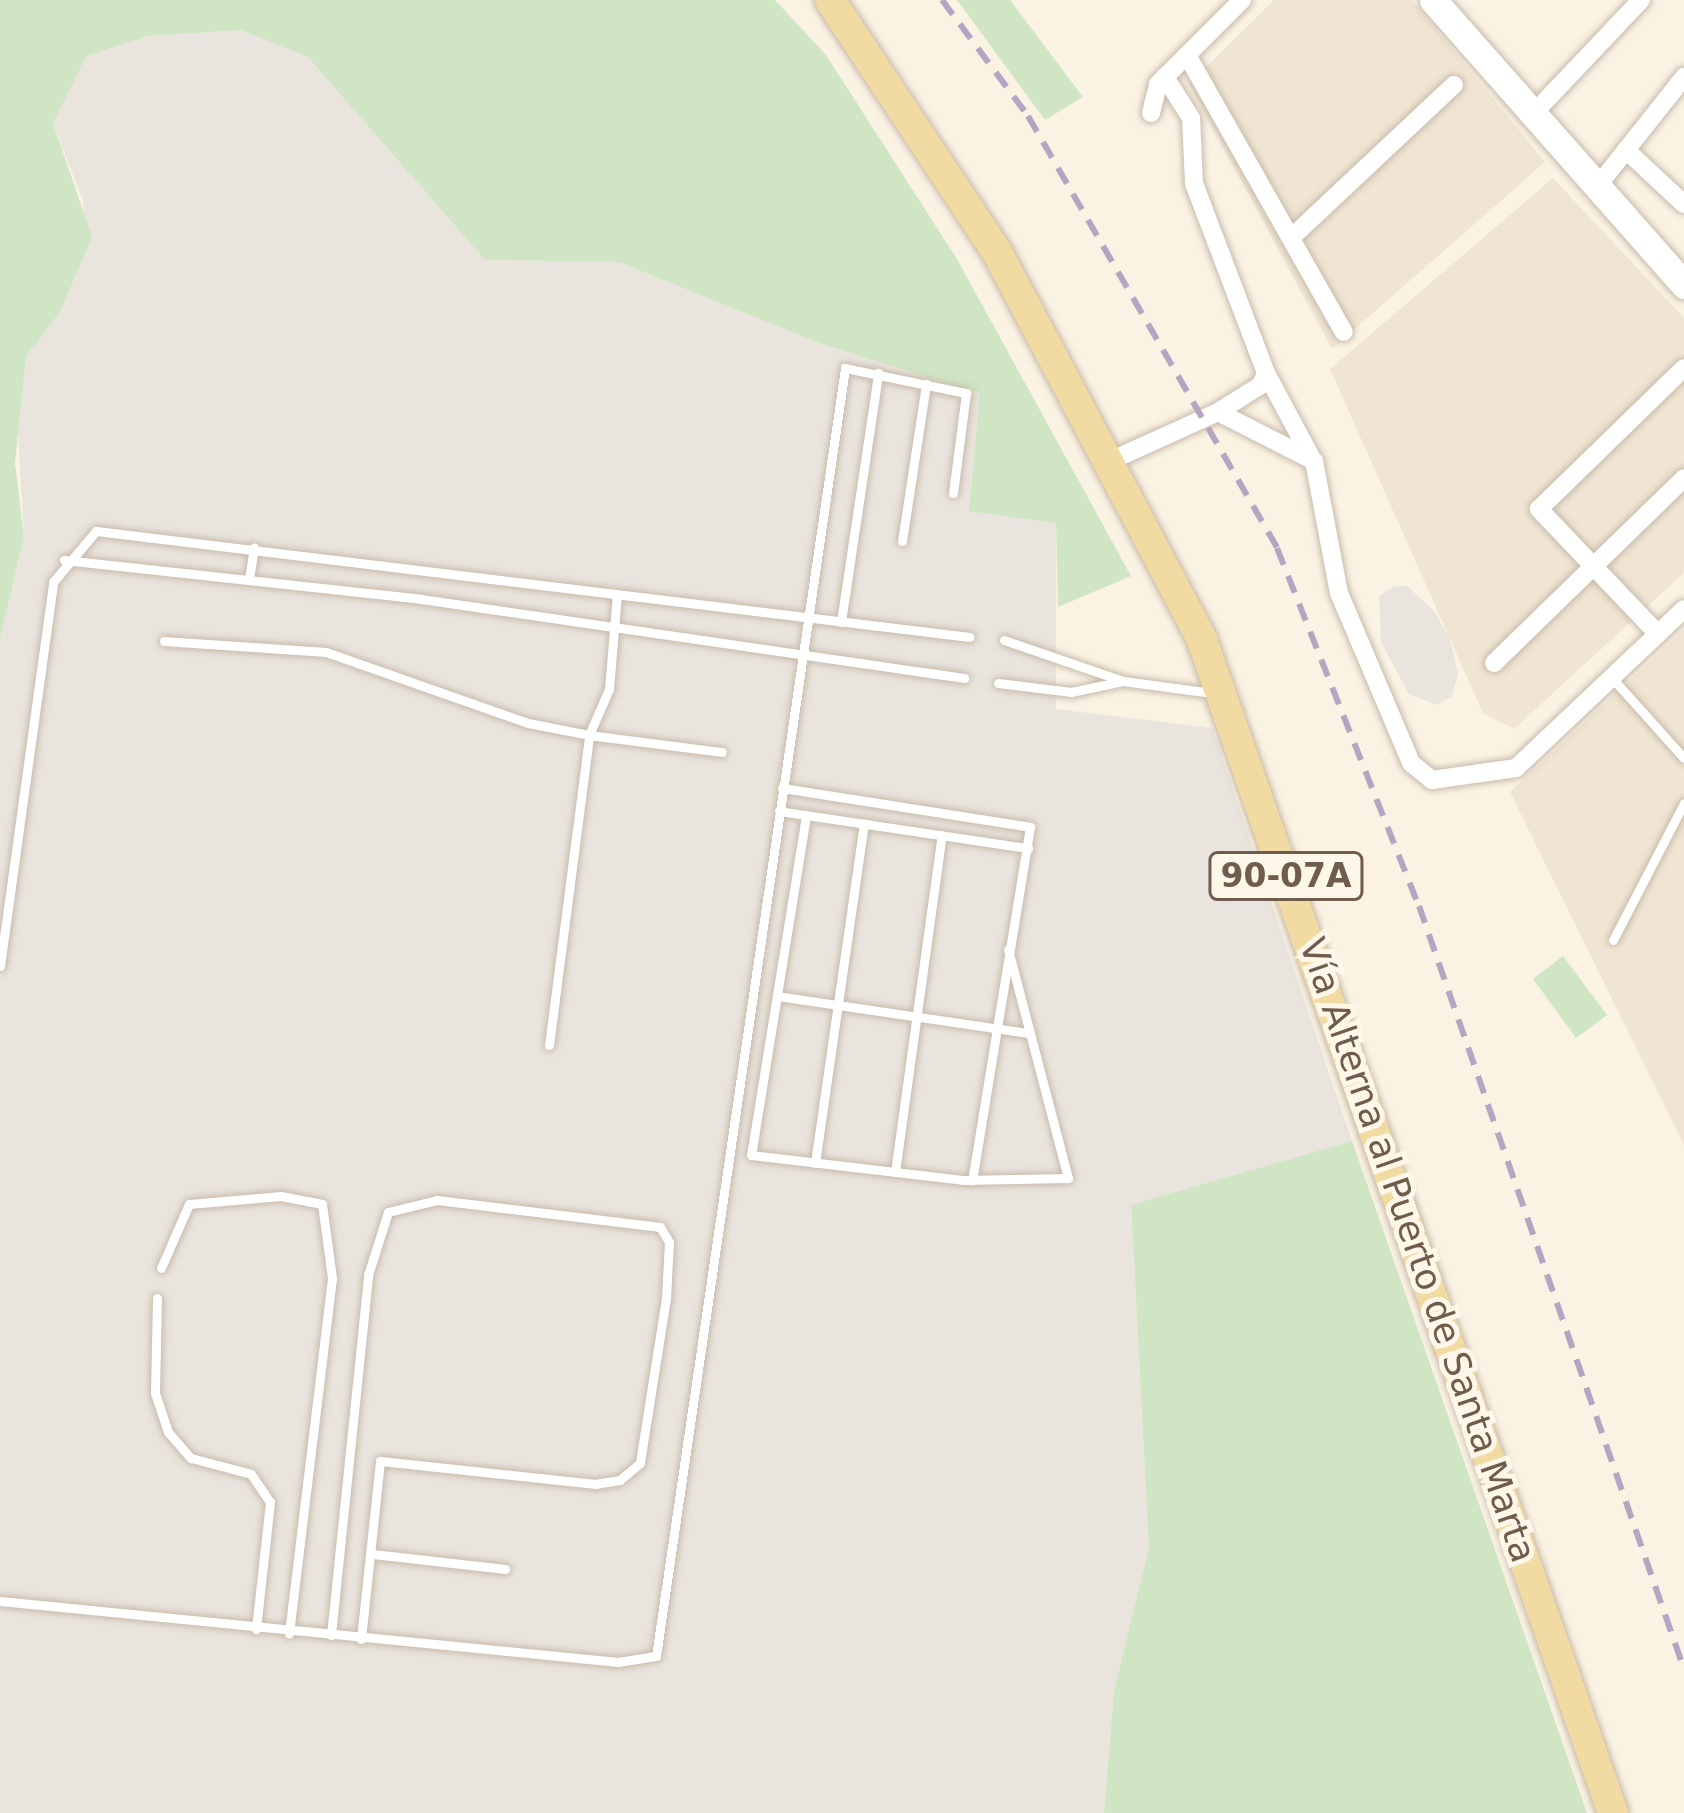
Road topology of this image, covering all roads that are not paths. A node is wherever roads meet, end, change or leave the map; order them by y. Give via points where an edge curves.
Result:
1 (830, 0) edge
2 (1433, 0) edge
3 (1641, 0) edge
4 (1233, 3) edge
5 (1187, 55) junction
6 (1166, 76) junction
7 (1684, 77) edge
8 (1454, 85) dead end
9 (1151, 113) dead end
10 (1531, 116) junction
11 (1626, 150) junction
12 (1596, 188) junction
13 (1684, 204) edge
14 (1292, 237) junction
15 (1684, 285) edge
16 (1344, 332) dead end
17 (1684, 368) edge
18 (878, 373) junction
19 (1266, 373) junction
20 (926, 383) junction
21 (1219, 412) junction
22 (1111, 460) junction
23 (1313, 461) junction
24 (1684, 478) edge
25 (953, 493) dead end
26 (902, 541) dead end
27 (254, 548) junction
28 (64, 560) junction
29 (1594, 566) junction
30 (425, 569) junction
31 (249, 579) junction
32 (617, 593) junction
33 (422, 598) junction
34 (1684, 609) edge
35 (807, 617) junction
36 (842, 622) junction
37 (615, 627) junction
38 (1658, 634) junction
39 (970, 637) dead end
40 (1004, 640) dead end
41 (164, 641) dead end
42 (804, 653) junction
43 (1494, 663) dead end
44 (964, 678) dead end
45 (1613, 679) junction
46 (1123, 681) junction
47 (998, 683) dead end
48 (1221, 694) junction
49 (589, 735) junction
50 (722, 752) dead end
51 (1684, 758) edge
52 (782, 788) junction
53 (1684, 802) edge
54 (779, 811) junction
55 (806, 815) junction
56 (864, 824) junction
57 (942, 835) junction
58 (1028, 848) junction
59 (1613, 940) dead end
60 (1008, 950) junction
61 (0, 966) edge
62 (777, 996) junction
63 (838, 1004) junction
64 (916, 1015) junction
65 (996, 1028) junction
66 (1029, 1033) junction
67 (549, 1045) dead end
68 (815, 1163) junction
69 (895, 1172) junction
70 (972, 1180) junction
71 (161, 1268) dead end
72 (157, 1298) dead end
73 (351, 1460) junction
74 (380, 1461) junction
75 (373, 1554) junction
76 (505, 1569) dead end
77 (0, 1601) edge
78 (256, 1629) junction
79 (289, 1633) junction
80 (331, 1635) junction
81 (361, 1639) junction
82 (1613, 1813) edge

1 - 22 main road, Vía Alterna al Puerto de Santa Marta / 90-07A via 998,254
2 - 10 street
3 - 10 street
4 - 5 street
5 - 6 street
5 - 14 street
6 - 9 street
6 - 19 street via 1191,118 1194,183
7 - 11 street
8 - 14 street
10 - 12 street
11 - 12 street
11 - 13 street
12 - 15 street
14 - 16 street
17 - 29 street via 1539,509
18 - 20 lane
18 - 35 lane via 845,368
18 - 36 lane
19 - 21 street via 1261,385
19 - 23 street
20 - 25 lane via 966,393
20 - 26 lane
21 - 22 street
21 - 23 street
22 - 48 main road, Vía Alterna al Puerto de Santa Marta / 90-07A
23 - 45 street via 1340,593 1419,772 1451,782 1516,768
24 - 29 street
27 - 28 lane via 95,531
27 - 30 lane
27 - 31 lane
28 - 31 lane
28 - 61 lane via 46,621
29 - 38 street
29 - 43 street
30 - 32 lane
30 - 33 lane
31 - 33 lane
32 - 35 lane
32 - 37 lane
33 - 37 lane
34 - 38 street
35 - 36 lane
35 - 42 lane
36 - 39 lane
37 - 42 lane
37 - 49 lane via 608,689
38 - 45 street
40 - 46 lane
41 - 49 lane via 326,652 528,723
42 - 44 lane
42 - 52 lane
45 - 51 lane
46 - 47 lane via 1071,692
46 - 48 lane
48 - 82 main road, Vía Alterna al Puerto de Santa Marta / 90-07A
49 - 50 lane
49 - 67 lane
52 - 54 lane
52 - 58 lane via 1028,825
53 - 59 lane
54 - 55 lane
54 - 81 lane via 656,1656 618,1662
55 - 56 lane
55 - 62 lane
56 - 57 lane
56 - 63 lane
57 - 58 lane
57 - 64 lane
58 - 60 lane
60 - 65 lane
60 - 66 lane
62 - 63 lane
62 - 68 lane via 751,1155
63 - 64 lane
63 - 68 lane
64 - 65 lane
64 - 69 lane
65 - 66 lane
65 - 70 lane
66 - 70 lane via 1067,1178
68 - 69 lane
69 - 70 lane
71 - 79 lane via 189,1204 281,1196 322,1204 332,1278
72 - 78 lane via 155,1393 168,1432 191,1458 251,1474 270,1502
73 - 74 lane
73 - 74 lane via 368,1275 388,1212 437,1200 660,1227 669,1242 651,1432 640,1463 620,1480
73 - 80 lane
74 - 75 lane
75 - 76 lane
75 - 81 lane
77 - 78 lane
78 - 79 lane
79 - 80 lane
80 - 81 lane

